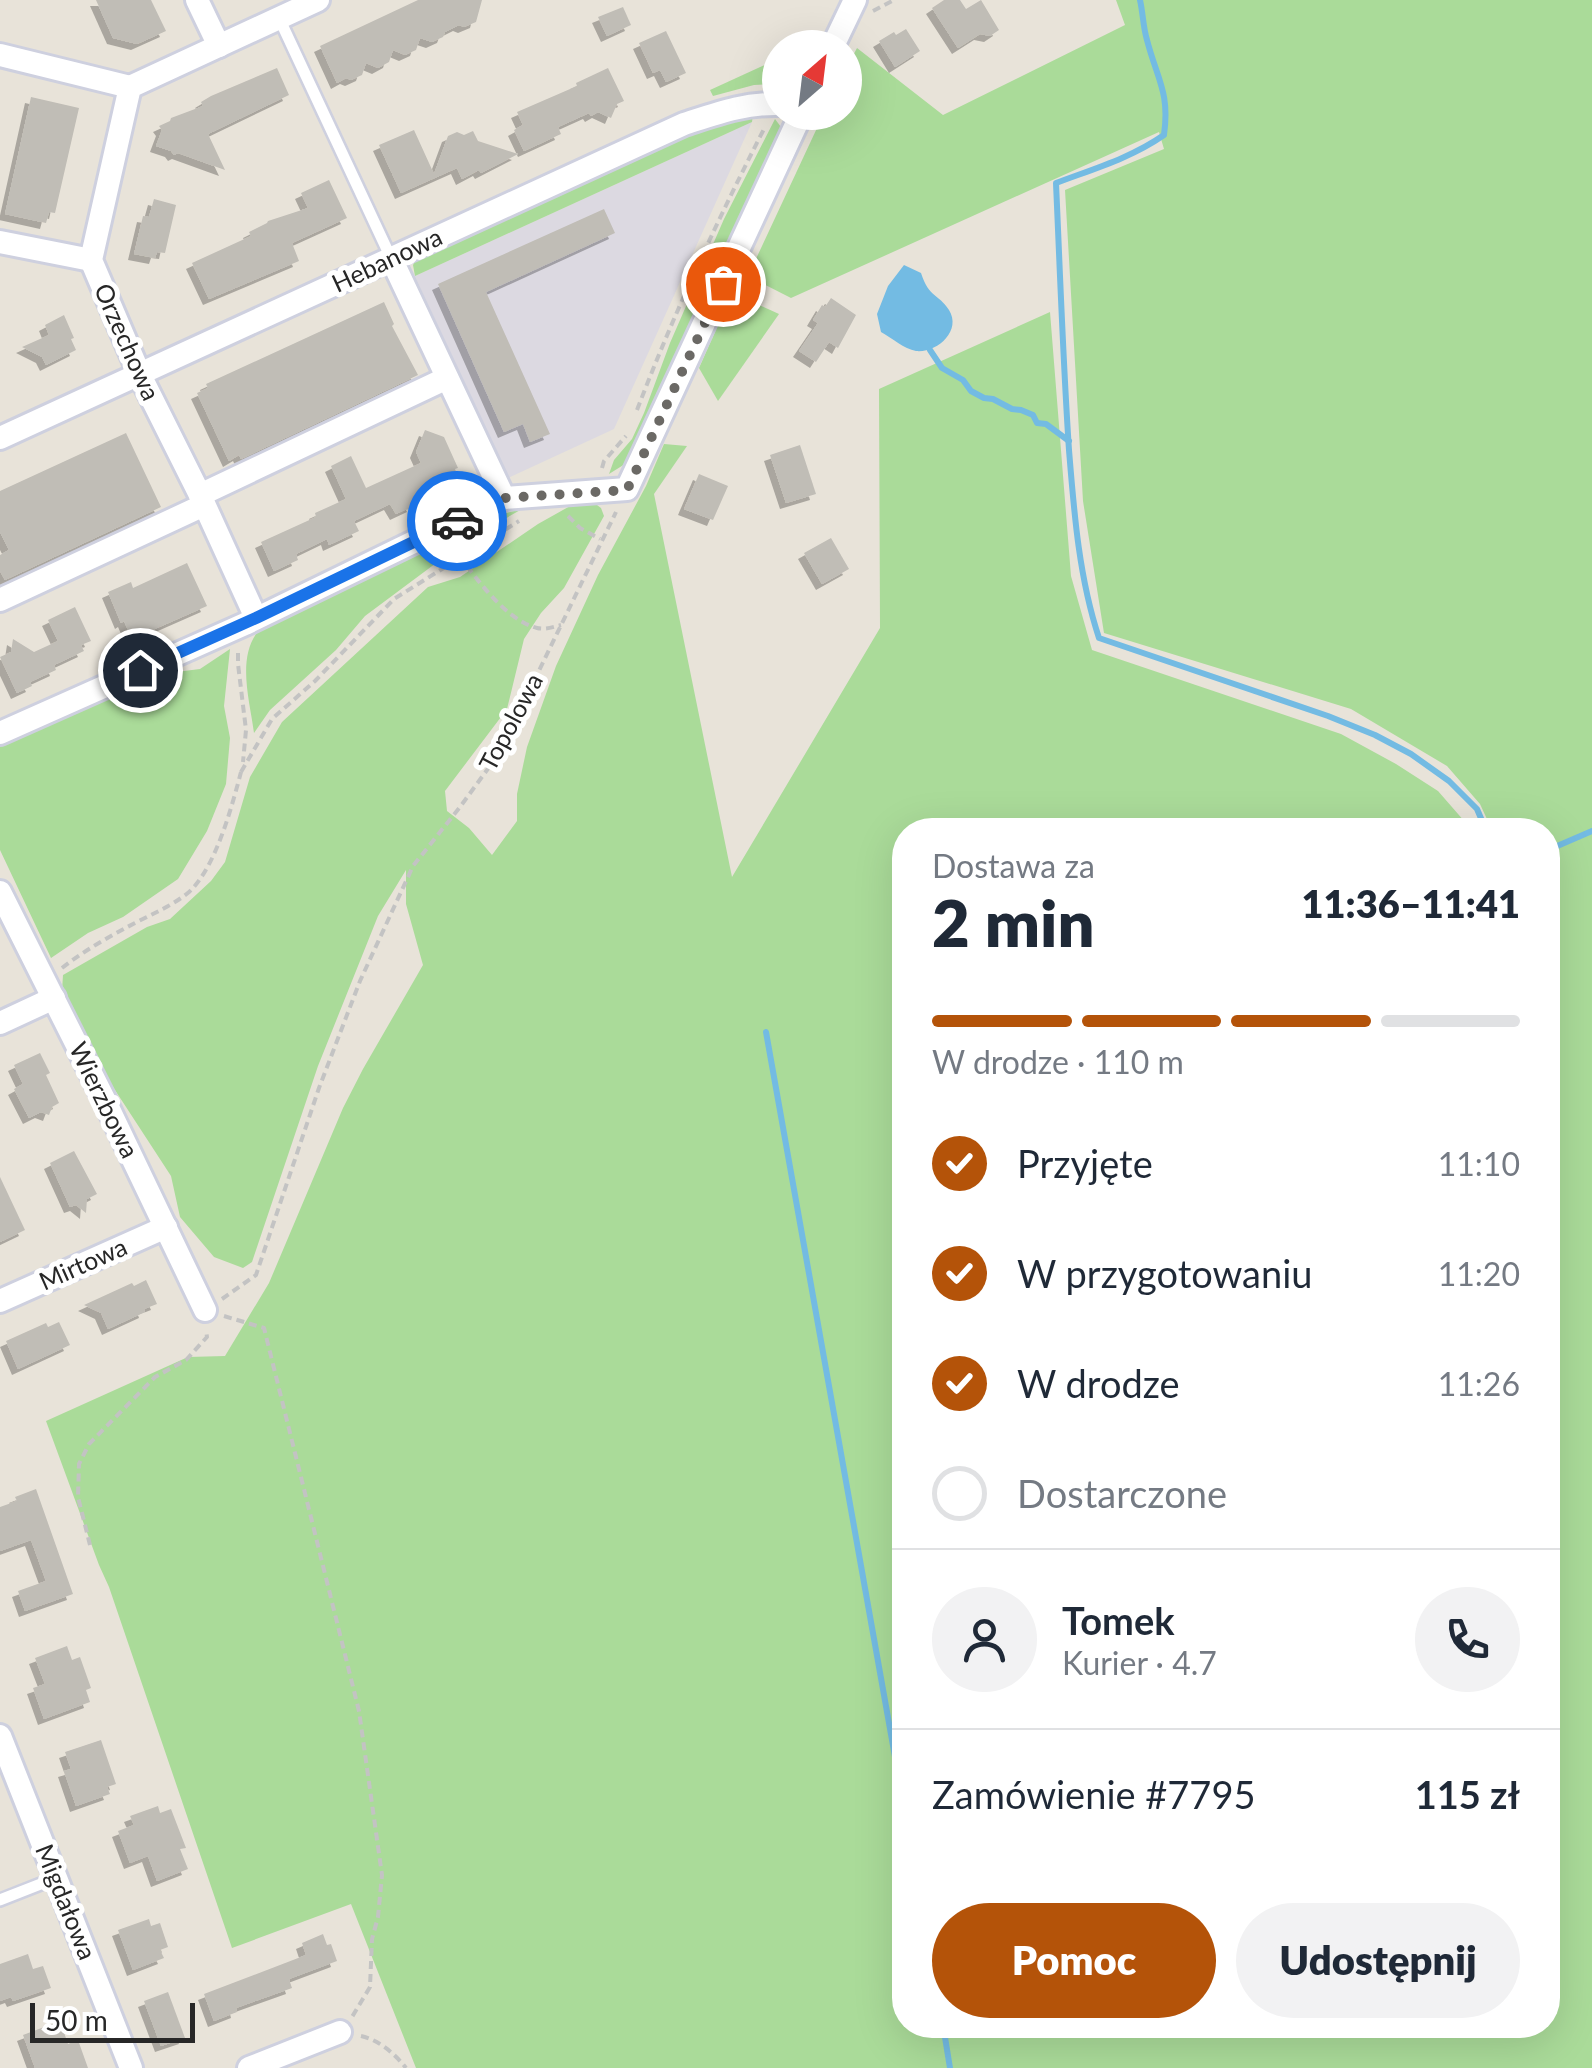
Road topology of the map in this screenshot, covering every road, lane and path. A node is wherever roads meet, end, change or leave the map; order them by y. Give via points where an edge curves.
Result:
1 (197, 0) edge
2 (318, 0) edge
3 (855, 0) edge
4 (279, 18) junction
5 (841, 30) edge
6 (219, 46) junction
7 (0, 55) edge
8 (130, 87) junction
9 (762, 105) edge
10 (765, 130) edge
11 (794, 130) edge
12 (0, 242) edge
13 (392, 258) junction
14 (91, 260) junction
15 (140, 374) junction
16 (447, 378) junction
17 (635, 415) dead end
18 (628, 434) dead end
19 (0, 438) edge
20 (627, 490) junction
21 (595, 492) junction
22 (556, 495) junction
23 (504, 498) junction
24 (202, 500) junction
25 (519, 520) dead end
26 (440, 529) junction
27 (602, 540) junction
28 (460, 556) junction
29 (0, 600) edge
30 (251, 621) junction
31 (561, 625) junction
32 (0, 733) edge
33 (241, 772) junction
34 (0, 892) edge
35 (49, 988) junction
36 (0, 1023) edge
37 (166, 1227) junction
38 (0, 1301) edge
39 (206, 1310) junction
40 (90, 1545) dead end
41 (0, 1736) edge
42 (56, 1878) junction
43 (0, 1900) edge
44 (340, 2032) junction
45 (131, 2068) edge
46 (249, 2068) edge
47 (406, 2068) edge

1 - 6 street
2 - 4 street
3 - 5 street
4 - 6 street
4 - 13 lane
6 - 8 street
7 - 8 street
8 - 14 street, Orzechowa
9 - 13 street, Hebanowa via 684,124
10 - 17 path
11 - 20 street
12 - 14 street
13 - 15 street, Hebanowa
13 - 16 street
14 - 15 street, Orzechowa
15 - 19 street, Hebanowa
15 - 24 street, Orzechowa
16 - 23 street
16 - 24 street
18 - 21 path via 604,461
20 - 21 street
20 - 27 path, Topolowa
21 - 22 street
22 - 23 street
22 - 27 path via 580,528
23 - 26 street
24 - 29 street
24 - 30 street, Orzechowa
25 - 28 path
26 - 28 path
26 - 30 street
27 - 31 path, Topolowa
28 - 31 path via 518,620 541,630
28 - 33 path via 394,600 272,720
30 - 32 street
30 - 33 path via 238,644 246,730
31 - 39 path, Topolowa via 498,755 413,866 388,916 319,1088 256,1275
33 - 35 path via 214,853 192,889 82,953
34 - 35 street, Wierzbowa
35 - 36 street
35 - 37 street, Wierzbowa
37 - 38 street, Mirtowa
37 - 39 street, Wierzbowa
39 - 40 path via 206,1337 186,1360 155,1376 89,1444 79,1464 78,1497
39 - 44 path via 264,1328 359,1711 382,1875 370,1987
41 - 42 street, Migdałowa
42 - 43 lane
42 - 45 street, Migdałowa
44 - 46 street
44 - 47 path via 370,2038

